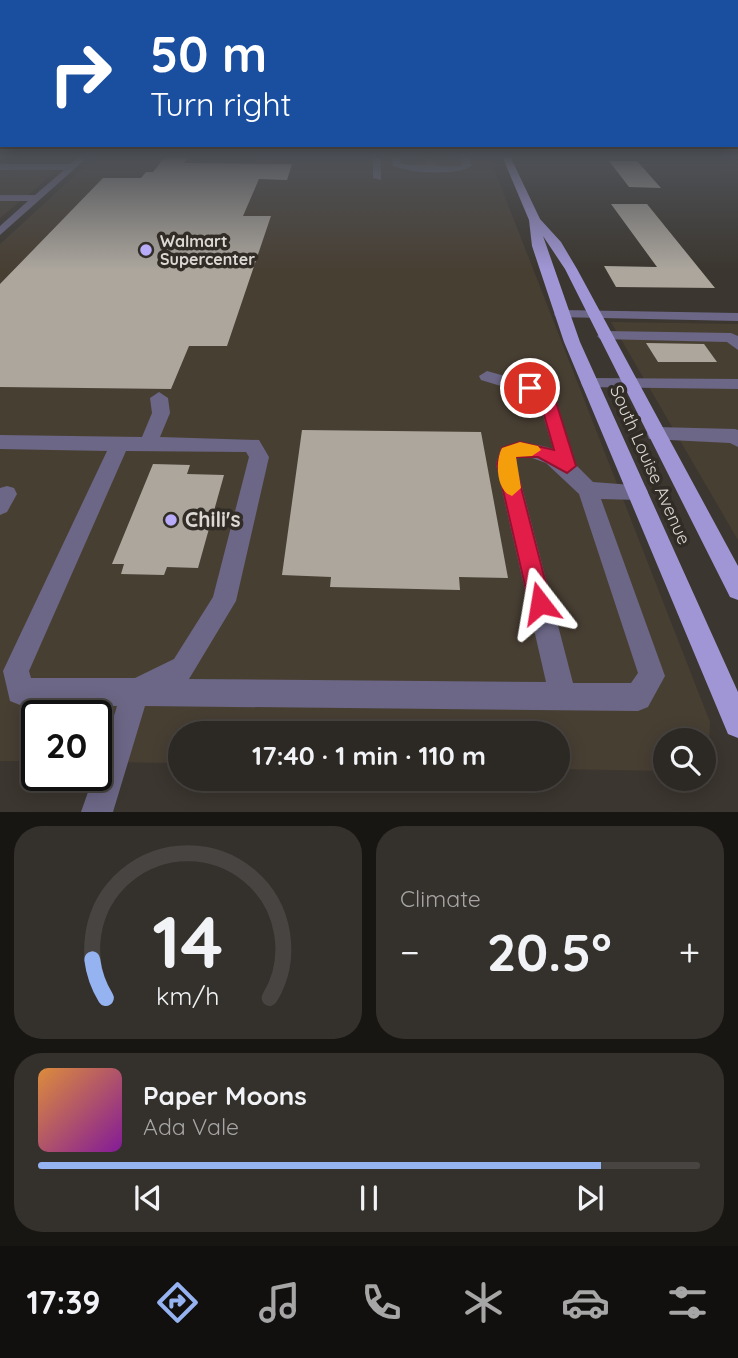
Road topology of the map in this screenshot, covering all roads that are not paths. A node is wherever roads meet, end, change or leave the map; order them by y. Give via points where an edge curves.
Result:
1 (43, 194) edge
2 (523, 194) edge
3 (0, 198) edge
4 (38, 198) junction
5 (535, 220) junction
6 (0, 232) edge
7 (561, 314) junction
8 (595, 315) junction
9 (738, 317) edge
10 (605, 336) junction
11 (738, 345) edge
12 (487, 376) dead end
13 (589, 383) junction
14 (630, 383) junction
15 (738, 384) edge
16 (159, 398) dead end
17 (733, 433) edge
18 (656, 434) junction
19 (0, 442) edge
20 (120, 444) junction
21 (148, 444) junction
22 (567, 466) junction
23 (588, 490) junction
24 (638, 492) junction
25 (0, 494) edge
26 (0, 506) edge
27 (738, 589) edge
28 (135, 693) junction
29 (563, 697) junction
30 (738, 724) edge
31 (97, 812) edge

1 - 4 street
2 - 5 main road, South Louise Avenue
3 - 4 street
4 - 6 street
5 - 7 main road, South Louise Avenue via 538,246
5 - 8 main road, South Louise Avenue via 557,245
7 - 8 street
7 - 13 main road, South Louise Avenue
8 - 9 street
8 - 10 main road, South Louise Avenue
10 - 11 street via 731,338
10 - 14 main road, South Louise Avenue
12 - 22 street via 530,388 548,402
13 - 14 street
13 - 24 main road, South Louise Avenue
14 - 15 street
14 - 18 main road, South Louise Avenue
16 - 21 street via 160,413
17 - 18 street
18 - 27 main road, South Louise Avenue
19 - 20 street
20 - 21 street
20 - 28 street via 16,671 20,691
21 - 28 street via 252,446 259,457 224,601 183,668
22 - 23 street
22 - 29 street via 541,451 520,449 508,453 506,464
23 - 24 street
23 - 29 street via 652,676 638,697
24 - 30 main road, South Louise Avenue
25 - 26 street via 7,494
28 - 29 street
28 - 31 street

